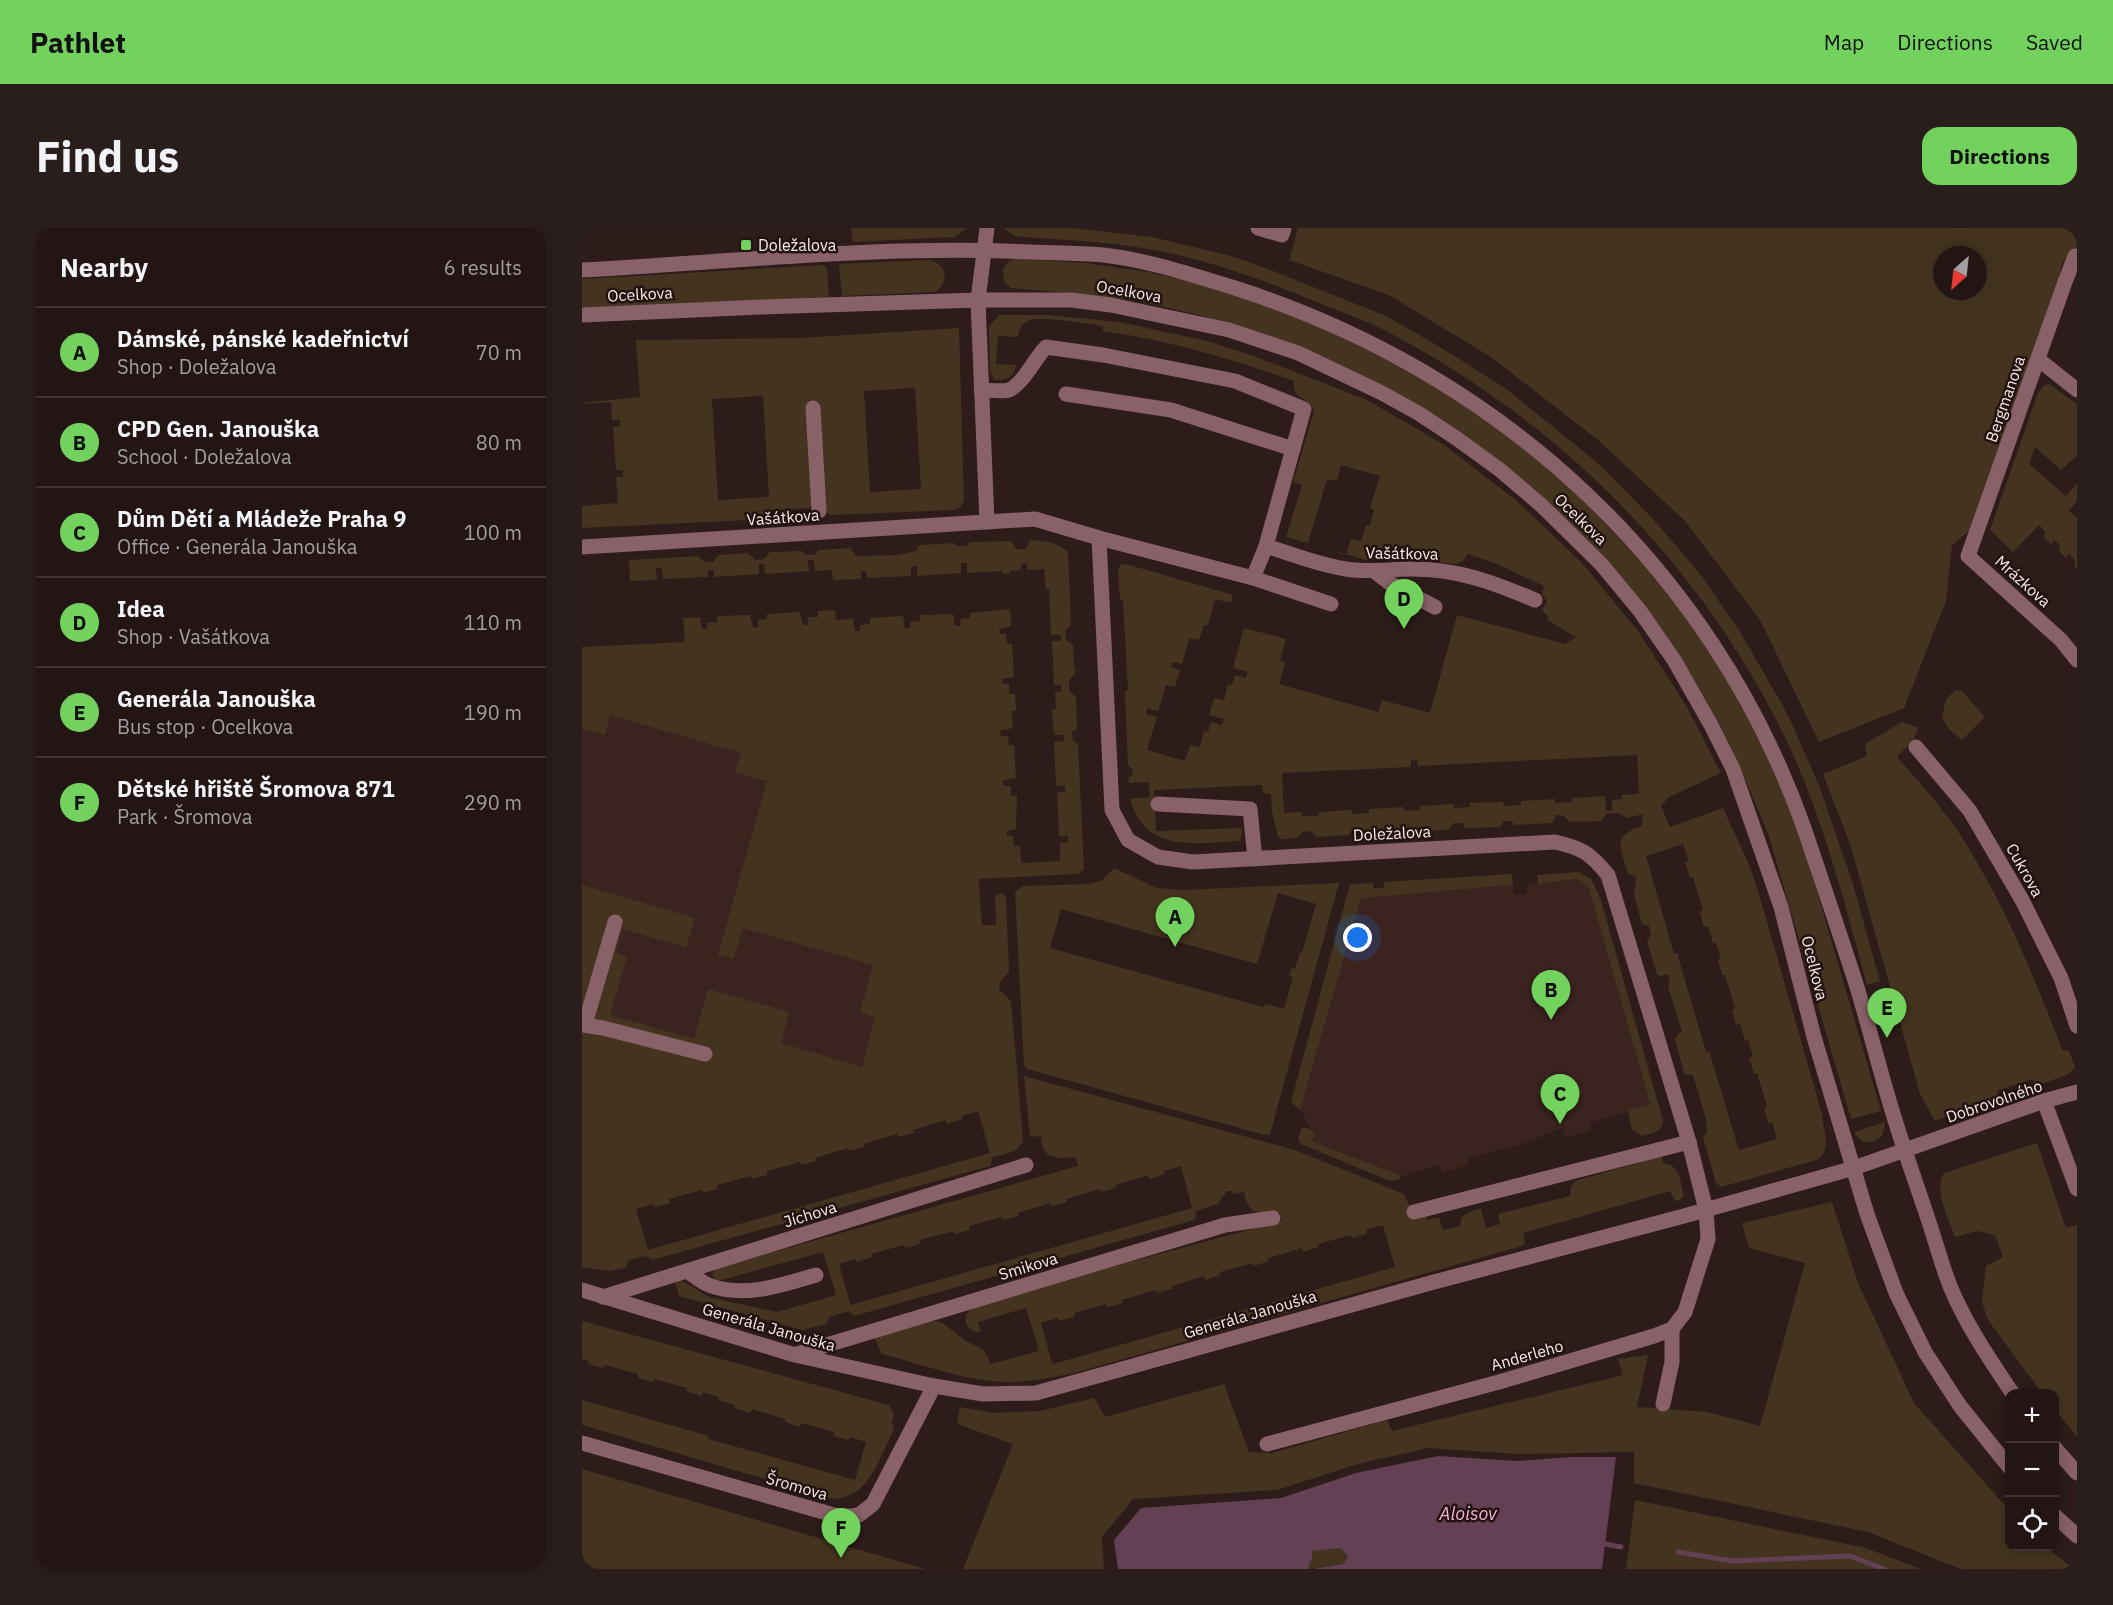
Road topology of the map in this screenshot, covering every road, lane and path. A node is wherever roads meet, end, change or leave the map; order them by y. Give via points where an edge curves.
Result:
1 (987, 228) edge
2 (1258, 228) edge
3 (1284, 228) edge
4 (983, 250) junction
5 (2077, 256) edge
6 (582, 270) edge
7 (978, 300) junction
8 (582, 315) edge
9 (2038, 359) junction
10 (981, 390) junction
11 (2077, 390) edge
12 (1066, 394) dead end
13 (813, 408) dead end
14 (1293, 449) junction
15 (819, 511) dead end
16 (987, 522) junction
17 (1099, 538) junction
18 (1266, 546) junction
19 (582, 547) edge
20 (1968, 556) joint
21 (1374, 571) junction
22 (1253, 578) junction
23 (1535, 600) dead end
24 (1331, 604) dead end
25 (1435, 607) dead end
26 (2077, 660) edge
27 (1916, 747) dead end
28 (1158, 804) dead end
29 (1255, 859) junction
30 (615, 922) dead end
31 (584, 1024) edge
32 (2077, 1026) edge
33 (705, 1054) dead end
34 (2077, 1092) edge
35 (2044, 1101) junction
36 (1689, 1142) junction
37 (1923, 1145) joint
38 (1905, 1151) junction
39 (1026, 1165) dead end
40 (1854, 1168) junction
41 (2077, 1189) edge
42 (1706, 1210) junction
43 (1414, 1212) dead end
44 (1273, 1218) dead end
45 (687, 1271) junction
46 (816, 1275) dead end
47 (582, 1290) edge
48 (603, 1297) junction
49 (1671, 1329) junction
50 (795, 1355) junction
51 (934, 1386) junction
52 (2010, 1389) edge
53 (1663, 1404) dead end
54 (582, 1443) edge
55 (1268, 1444) dead end
56 (2059, 1452) edge
57 (2005, 1462) edge
58 (2077, 1473) edge
59 (2059, 1519) edge
60 (2077, 1536) edge

1 - 4 street
2 - 3 street via 1282,235
4 - 6 street, Ocelkova via 832,253
4 - 7 street
4 - 38 street, Ocelkova via 1105,255 1177,270 1296,309 1374,344 1450,387 1529,442 1587,494 1678,595 1740,687 1763,731 1803,826 1857,987
5 - 9 street, Bergmanova
7 - 8 street, Ocelkova
7 - 10 street
7 - 40 street, Ocelkova via 1111,304 1229,330 1298,353 1382,393 1456,438 1541,505 1640,611 1711,724 1732,769 1781,907 1814,1037
9 - 11 street
9 - 20 street, Bergmanova
10 - 14 street via 1009,390 1046,347 1103,355 1235,381 1304,409
10 - 16 street
12 - 14 street via 1171,410
13 - 15 street
14 - 18 street
16 - 17 street, Vašátkova via 1035,519
16 - 19 street, Vašátkova
17 - 22 street, Vašátkova
17 - 29 street, Doležalova via 1112,810 1128,840 1158,857 1193,862
18 - 21 street, Vašátkova via 1345,569
18 - 22 street
20 - 26 street, Mrázkova via 2061,640
21 - 23 street, Vašátkova via 1451,572 1489,581
21 - 25 street
22 - 24 street, Vašátkova
27 - 32 street, Cukrova via 1970,811 2022,900 2061,978
28 - 29 street via 1250,808
29 - 36 street, Doležalova via 1555,842 1578,848 1608,875
30 - 31 street
31 - 33 street
34 - 35 street, Dobrovolného
35 - 37 street, Dobrovolného
35 - 41 street
36 - 42 street, Doležalova
36 - 43 street
37 - 38 street, Generála Janouška
38 - 40 street, Generála Janouška
38 - 52 street, Ocelkova via 1951,1287
39 - 45 street, Jíchova
40 - 42 street, Generála Janouška
40 - 57 street, Ocelkova via 1896,1293 1925,1352 1960,1406
42 - 49 street via 1708,1239 1685,1312
42 - 51 street, Generála Janouška via 1036,1392 983,1394
44 - 50 street, Smikova via 1225,1225
45 - 46 street via 708,1285 744,1291 759,1291
45 - 48 street, Jíchova
47 - 48 street, Generála Janouška
48 - 50 street, Generála Janouška
49 - 53 street via 1672,1362
49 - 55 street, Anderleho via 1499,1382
50 - 51 street, Generála Janouška
51 - 54 street, Šromova via 873,1504 859,1515 841,1517
56 - 58 street
59 - 60 street

